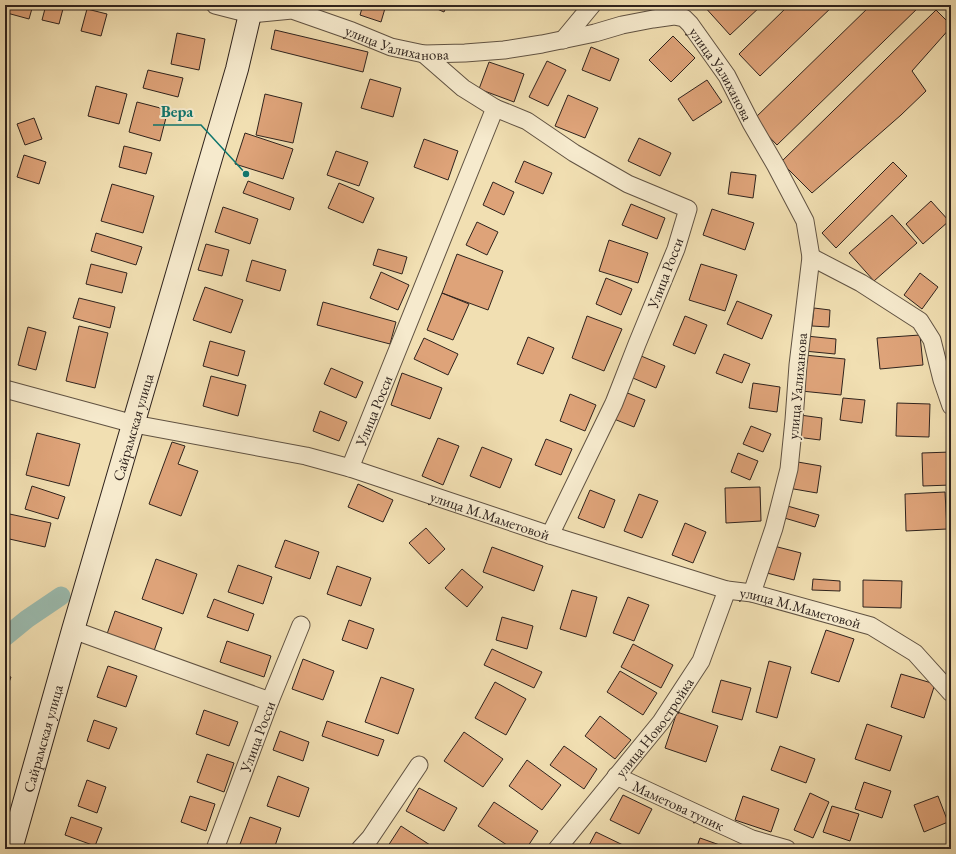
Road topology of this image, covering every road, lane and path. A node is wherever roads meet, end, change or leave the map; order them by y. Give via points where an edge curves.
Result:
1 (215, 5) edge
2 (312, 5) edge
3 (592, 5) edge
4 (251, 9) edge
5 (292, 10) junction
6 (564, 40) junction
7 (424, 54) junction
8 (495, 108) junction
9 (810, 257) junction
10 (5, 389) edge
11 (951, 406) edge
12 (134, 424) junction
13 (350, 468) junction
14 (550, 535) junction
15 (727, 590) junction
16 (752, 593) junction
17 (301, 625) dead end
18 (73, 630) junction
19 (951, 693) edge
20 (270, 701) junction
21 (419, 765) dead end
22 (616, 776) junction
23 (11, 849) edge
24 (215, 849) edge
25 (360, 849) edge
26 (556, 849) edge
27 (787, 849) edge

1 - 4 street, улица Уалиханова
2 - 5 lane
3 - 6 street
4 - 5 street, улица Уалиханова
4 - 12 main road, Сайрамская улица via 237,69
5 - 7 street, улица Уалиханова via 391,47
6 - 7 street, улица Уалиханова via 504,50
6 - 9 street, улица Уалиханова via 653,19 674,16 684,18 727,76 805,221
7 - 8 street, Улица Росси via 463,88
8 - 13 street, Улица Росси
8 - 14 street, Улица Росси via 527,121 574,153 628,184 688,209 676,249 614,403
9 - 11 street via 861,283 920,321 932,340
9 - 16 street, улица Уалиханова via 789,469 774,528
10 - 12 street, улица М.Маметовой
12 - 13 street, улица М.Маметовой via 306,456
12 - 18 main road, Сайрамская улица
13 - 14 street, улица М.Маметовой
14 - 15 street, улица М.Маметовой
15 - 16 street, улица М.Маметовой
15 - 22 street, улица Новостройка via 701,661 661,722
16 - 19 street, улица М.Маметовой via 871,626 915,653
17 - 20 street, Улица Росси
18 - 20 street
18 - 23 main road, Сайрамская улица
20 - 24 street, Улица Росси
21 - 25 street
22 - 26 street, улица Новостройка
22 - 27 street, Маметова тупик via 752,839

